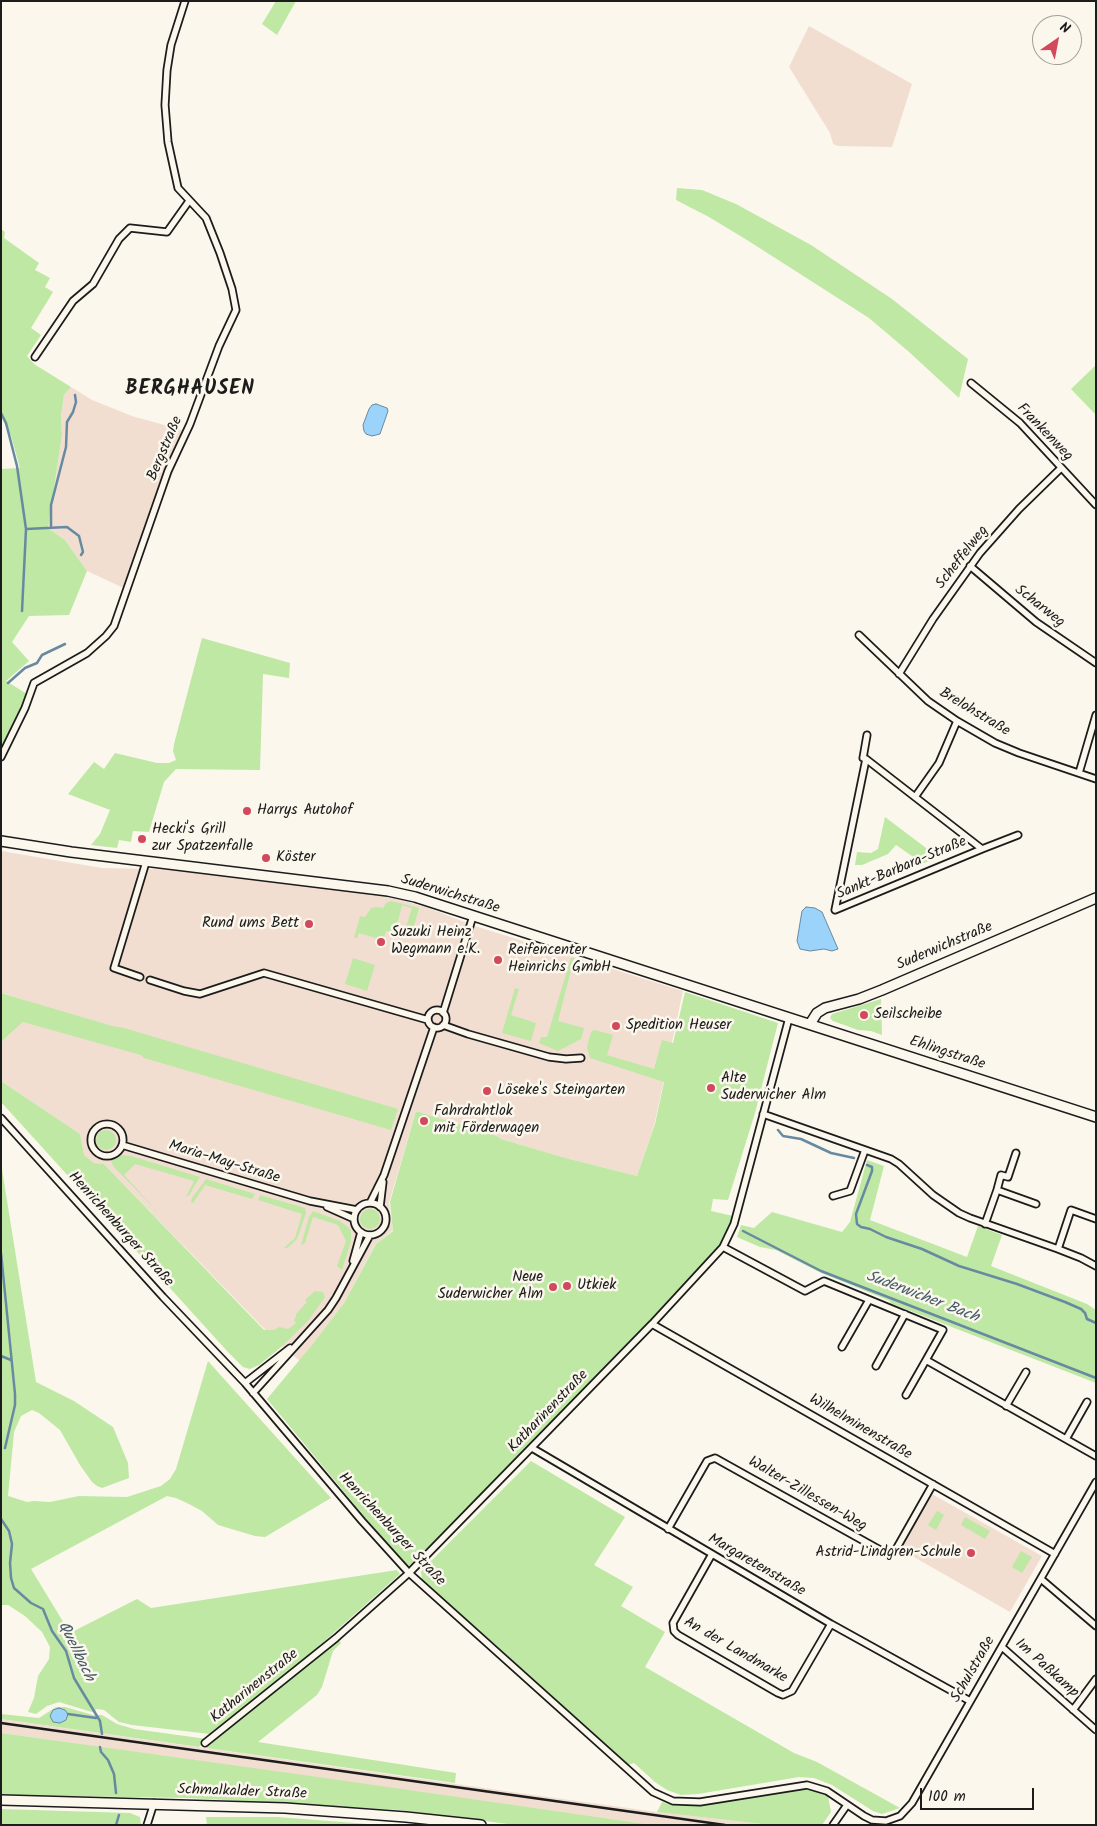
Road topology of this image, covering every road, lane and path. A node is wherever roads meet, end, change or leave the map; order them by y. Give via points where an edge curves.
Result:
1 (185, 1) edge
2 (188, 201) junction
3 (36, 357) dead end
4 (971, 383) dead end
5 (1061, 468) junction
6 (1096, 505) edge
7 (970, 566) junction
8 (859, 635) dead end
9 (1096, 663) edge
10 (899, 674) junction
11 (1096, 715) edge
12 (957, 721) junction
13 (867, 735) dead end
14 (1, 756) edge
15 (866, 760) junction
16 (1079, 773) junction
17 (1096, 779) edge
18 (915, 798) junction
19 (1018, 834) dead end
20 (1, 841) edge
21 (982, 849) junction
22 (146, 862) junction
23 (1096, 898) edge
24 (473, 916) junction
25 (140, 977) dead end
26 (150, 980) dead end
27 (443, 1013) junction
28 (789, 1018) junction
29 (428, 1020) junction
30 (443, 1024) junction
31 (810, 1024) junction
32 (434, 1028) junction
33 (581, 1058) dead end
34 (763, 1114) junction
35 (1, 1118) edge
36 (1096, 1118) edge
37 (122, 1145) junction
38 (865, 1150) junction
39 (1016, 1153) dead end
40 (384, 1175) junction
41 (997, 1190) junction
42 (833, 1196) dead end
43 (318, 1204) junction
44 (370, 1204) junction
45 (1036, 1204) dead end
46 (380, 1207) junction
47 (357, 1210) junction
48 (354, 1219) junction
49 (1096, 1219) edge
50 (986, 1224) junction
51 (361, 1232) junction
52 (370, 1235) junction
53 (723, 1246) junction
54 (1058, 1249) junction
55 (1096, 1266) edge
56 (348, 1275) junction
57 (869, 1300) junction
58 (905, 1314) junction
59 (652, 1324) junction
60 (301, 1339) junction
61 (842, 1347) dead end
62 (926, 1360) junction
63 (876, 1366) dead end
64 (1026, 1372) dead end
65 (245, 1384) junction
66 (253, 1393) junction
67 (906, 1395) dead end
68 (1087, 1402) dead end
69 (1006, 1406) junction
70 (1066, 1439) junction
71 (532, 1448) junction
72 (1096, 1456) edge
73 (1096, 1482) edge
74 (934, 1484) junction
75 (668, 1528) junction
76 (712, 1554) junction
77 (1055, 1554) junction
78 (410, 1573) junction
79 (1041, 1579) junction
80 (831, 1624) junction
81 (1096, 1626) edge
82 (1002, 1647) junction
83 (1096, 1679) edge
84 (970, 1701) junction
85 (1073, 1710) junction
86 (1096, 1730) edge
87 (205, 1743) dead end
88 (1, 1800) edge
89 (154, 1803) junction
90 (847, 1805) junction
91 (147, 1825) edge
92 (481, 1825) edge
93 (833, 1825) edge

1 - 2 street, Bergstraße via 171,45 165,105 173,172 178,188
2 - 3 street via 167,232 130,228 119,239 92,284 73,301
2 - 14 street, Bergstraße via 206,218 220,253 236,302 233,318 168,471 114,626 87,653 34,683
4 - 5 street, Frankenweg via 1020,423
5 - 6 street, Frankenweg
5 - 7 street, Scheffelweg via 1019,509
7 - 9 street, Scharweg via 1036,622
7 - 10 street, Scheffelweg
8 - 10 street, Brelohstraße
10 - 12 street, Brelohstraße via 928,701
11 - 16 street
12 - 16 street, Brelohstraße via 1011,750
12 - 18 street via 939,763
13 - 15 street, Sankt-Barbara-Straße via 863,758
15 - 18 street, Sankt-Barbara-Straße
15 - 21 street, Sankt-Barbara-Straße via 836,910
16 - 17 street, Brelohstraße
18 - 21 street, Sankt-Barbara-Straße
19 - 21 street, Sankt-Barbara-Straße
20 - 22 main road, Suderwichstraße
22 - 24 main road, Suderwichstraße via 388,890
22 - 25 street via 114,968
23 - 31 main road, Suderwichstraße via 882,990 825,1008
24 - 27 street
24 - 28 main road, Suderwichstraße
26 - 29 street via 200,994 264,973
27 - 29 street via 433,1011
27 - 30 street
28 - 31 main road, Ehlingstraße
28 - 34 street, Katharinenstraße
29 - 32 street
30 - 32 street
30 - 33 street via 549,1057
31 - 36 main road, Ehlingstraße
32 - 40 street
34 - 38 street
34 - 53 street, Katharinenstraße via 734,1224
35 - 65 street, Henrichenburger Straße
37 - 37 street via 122,1134 114,1125 102,1124 92,1134 92,1146 99,1154 115,1154
37 - 43 street, Maria-May-Straße
38 - 42 street via 850,1191
38 - 50 street via 891,1158 943,1202 959,1213
39 - 41 street via 1008,1177 1001,1175
40 - 44 street
40 - 46 street
41 - 45 street
41 - 50 street
43 - 47 street, Maria-May-Straße
43 - 48 street, Maria-May-Straße
44 - 46 street
44 - 47 street
46 - 52 street via 386,1217 385,1223 378,1232
47 - 48 street
48 - 51 street
49 - 54 street via 1071,1210
50 - 54 street
51 - 52 street
51 - 56 street
52 - 56 street
53 - 57 street via 805,1290 824,1281
53 - 59 street, Katharinenstraße
54 - 55 street
56 - 60 street via 328,1310
57 - 58 street
57 - 61 street
58 - 62 street via 943,1330
58 - 63 street
59 - 71 street, Katharinenstraße
59 - 74 street, Wilhelminenstraße
60 - 65 street
60 - 66 street
62 - 67 street
62 - 69 street
64 - 69 street
65 - 66 street, Henrichenburger Straße
66 - 78 street, Henrichenburger Straße
68 - 70 street
69 - 70 street
70 - 72 street
71 - 75 street, Margaretenstraße
71 - 78 street, Katharinenstraße
73 - 77 street, Schulstraße
74 - 75 street, Walter-Zillessen-Weg via 895,1551 889,1555 715,1458 707,1461
74 - 77 street, Wilhelminenstraße
75 - 76 street, Margaretenstraße
76 - 80 street, Margaretenstraße
76 - 80 street, An der Landmarke via 673,1623 678,1636 783,1695 792,1691
77 - 79 street, Schulstraße
78 - 87 street, Katharinenstraße via 336,1638
78 - 90 street, Henrichenburger Straße via 664,1798 700,1802 807,1785 827,1791
79 - 81 street
79 - 82 street, Schulstraße
80 - 84 street, Margaretenstraße
82 - 84 street, Schulstraße
82 - 85 street, Im Paßkamp
83 - 85 street
84 - 90 street, Schulstraße via 912,1803 900,1816 879,1821
85 - 86 street, Im Paßkamp
88 - 89 main road, Schmalkalder Straße
89 - 91 street
89 - 92 main road, Schmalkalder Straße via 285,1808
90 - 93 street

